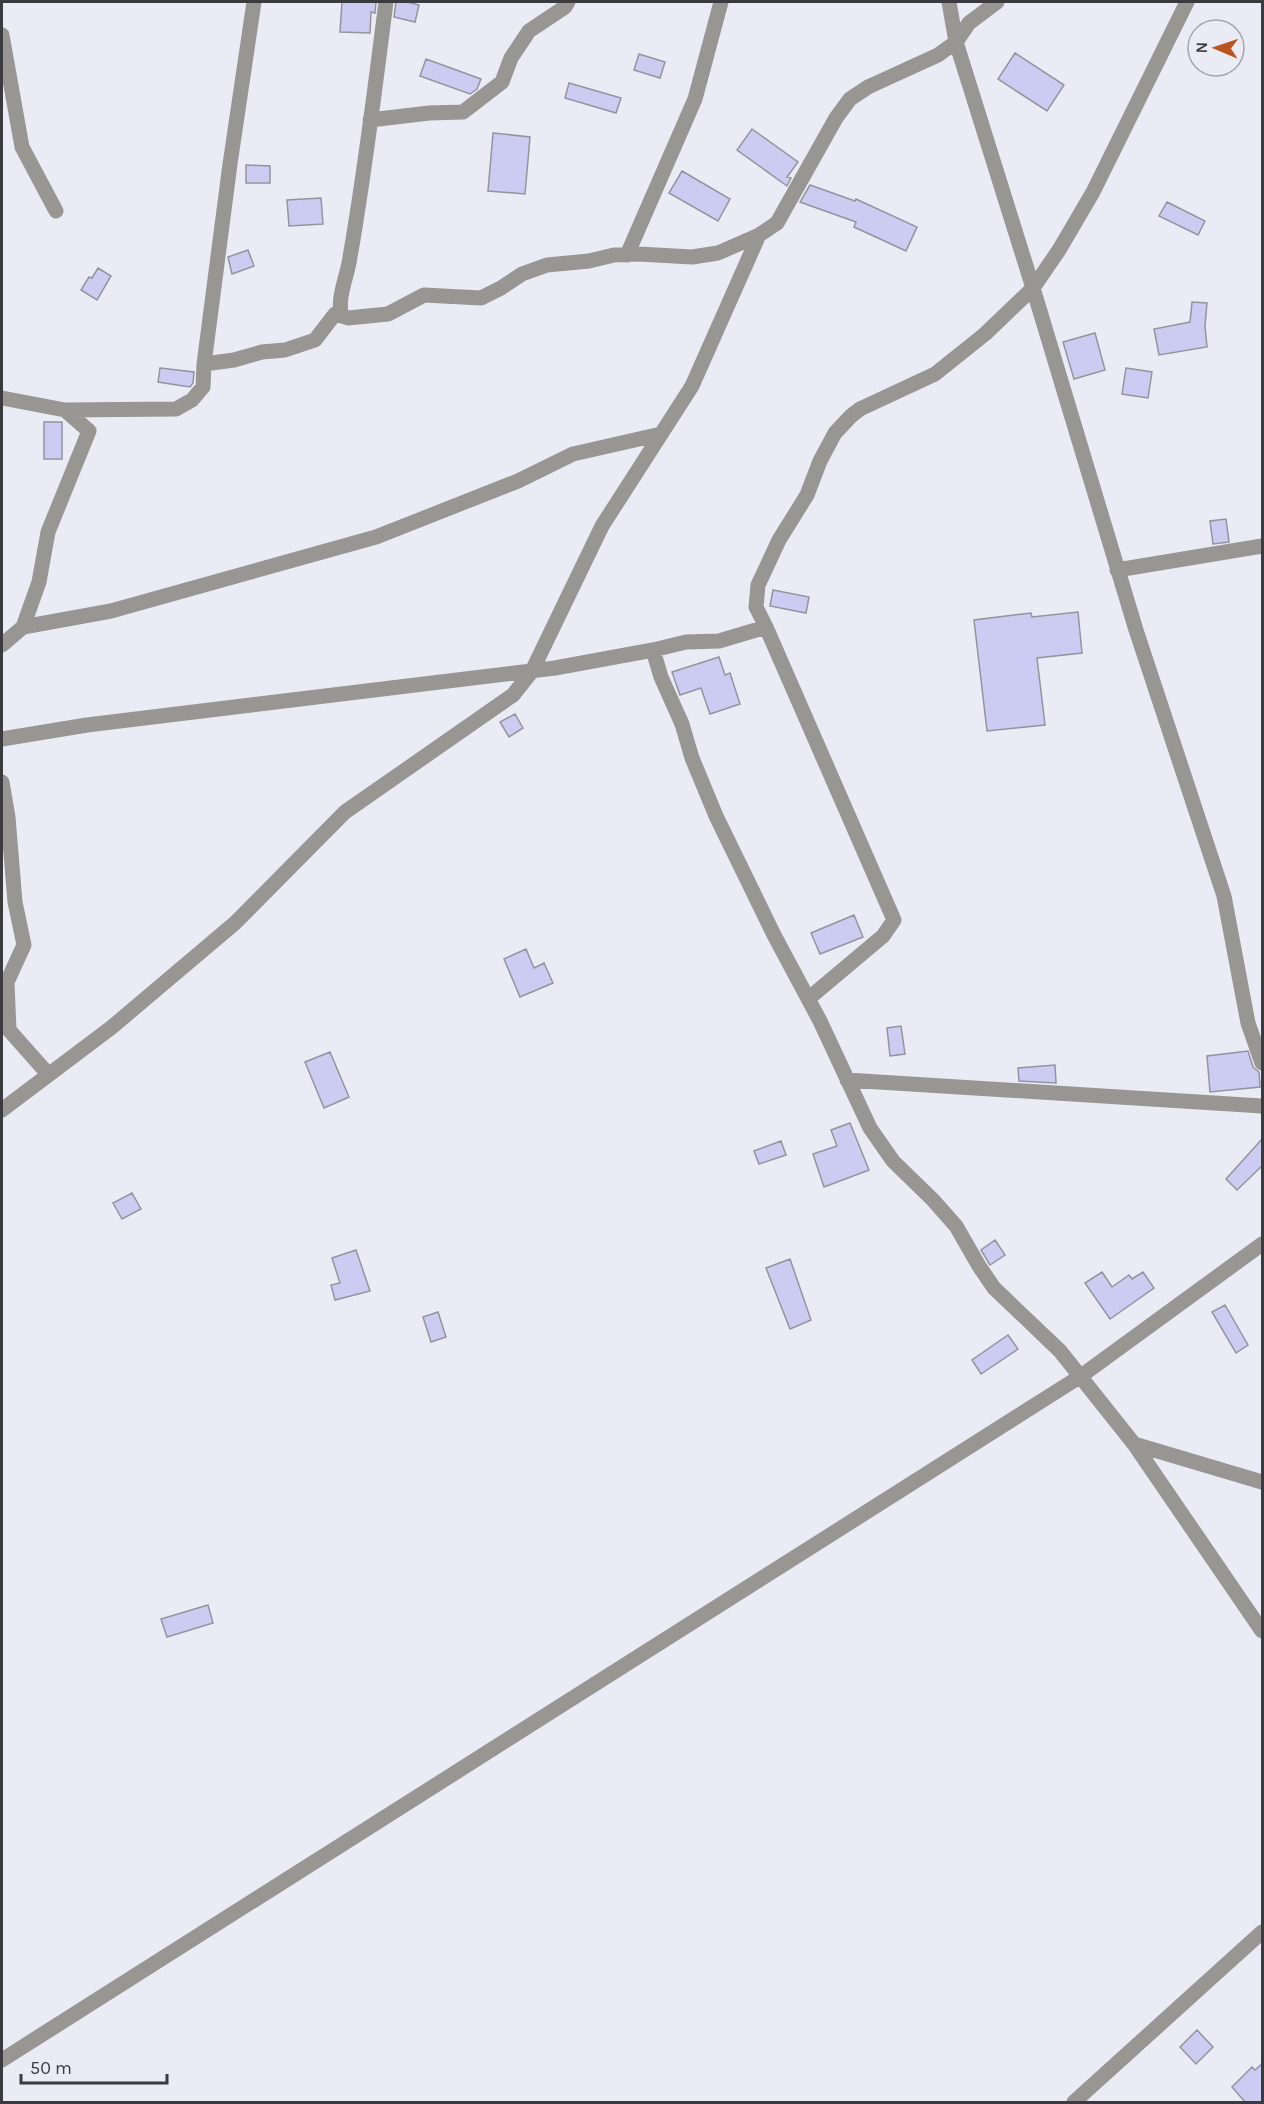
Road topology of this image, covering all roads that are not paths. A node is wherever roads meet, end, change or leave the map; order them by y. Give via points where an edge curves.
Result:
1 (254, 2) edge
2 (386, 2) edge
3 (568, 2) edge
4 (721, 2) edge
5 (949, 2) edge
6 (997, 2) edge
7 (1187, 2) edge
8 (2, 35) edge
9 (956, 42) junction
10 (370, 120) junction
11 (56, 211) dead end
12 (759, 235) junction
13 (627, 255) junction
14 (1032, 288) junction
15 (342, 316) junction
16 (204, 364) junction
17 (2, 398) edge
18 (65, 410) junction
19 (661, 434) junction
20 (1263, 546) edge
21 (1117, 570) junction
22 (23, 627) junction
23 (766, 627) junction
24 (2, 645) edge
25 (653, 650) junction
26 (532, 671) junction
27 (2, 739) edge
28 (2, 782) edge
29 (808, 999) junction
30 (1263, 1063) edge
31 (48, 1074) junction
32 (847, 1080) junction
33 (1263, 1106) edge
34 (2, 1110) edge
35 (1263, 1244) edge
36 (1081, 1377) junction
37 (1134, 1444) junction
38 (1263, 1482) edge
39 (1263, 1631) edge
40 (1263, 1932) edge
41 (2, 2060) edge
42 (1074, 2103) edge

1 - 16 street
2 - 10 street
3 - 10 street via 565,8 529,30 511,58 502,82 463,112
4 - 13 street via 695,99
5 - 9 street
6 - 9 street via 969,23
7 - 14 street via 1093,192
8 - 11 street via 22,147
9 - 12 street via 850,99 777,223
9 - 14 street
10 - 15 street via 359,209 340,305
12 - 13 street via 718,253 692,258
12 - 19 street via 692,386
13 - 15 street via 547,265 481,297 424,295 388,314
14 - 21 street
14 - 23 street via 985,334 935,374 860,409 835,433 807,495 779,540 758,585 756,607
15 - 16 street via 335,314 315,340 285,350
16 - 18 street via 203,387 192,400 176,409
17 - 18 street
18 - 22 street via 89,431 48,532 39,582
19 - 22 street via 573,454 518,481 376,537 111,611
19 - 26 street via 602,526
20 - 21 street
21 - 30 street via 1224,896 1248,1023
22 - 24 street
23 - 25 street via 719,641 686,642
23 - 29 street via 894,920 883,936
25 - 26 street
25 - 29 street via 716,816
26 - 27 street via 110,722
26 - 31 street via 513,695 345,813 235,923 112,1027
28 - 31 street via 15,902 24,945 7,982 9,1030
29 - 32 street
31 - 34 street
32 - 33 street
32 - 36 street via 870,1128 893,1161 956,1226 994,1288 1060,1351
35 - 36 street
36 - 37 street
36 - 41 street
37 - 38 street
37 - 39 street
40 - 42 street

